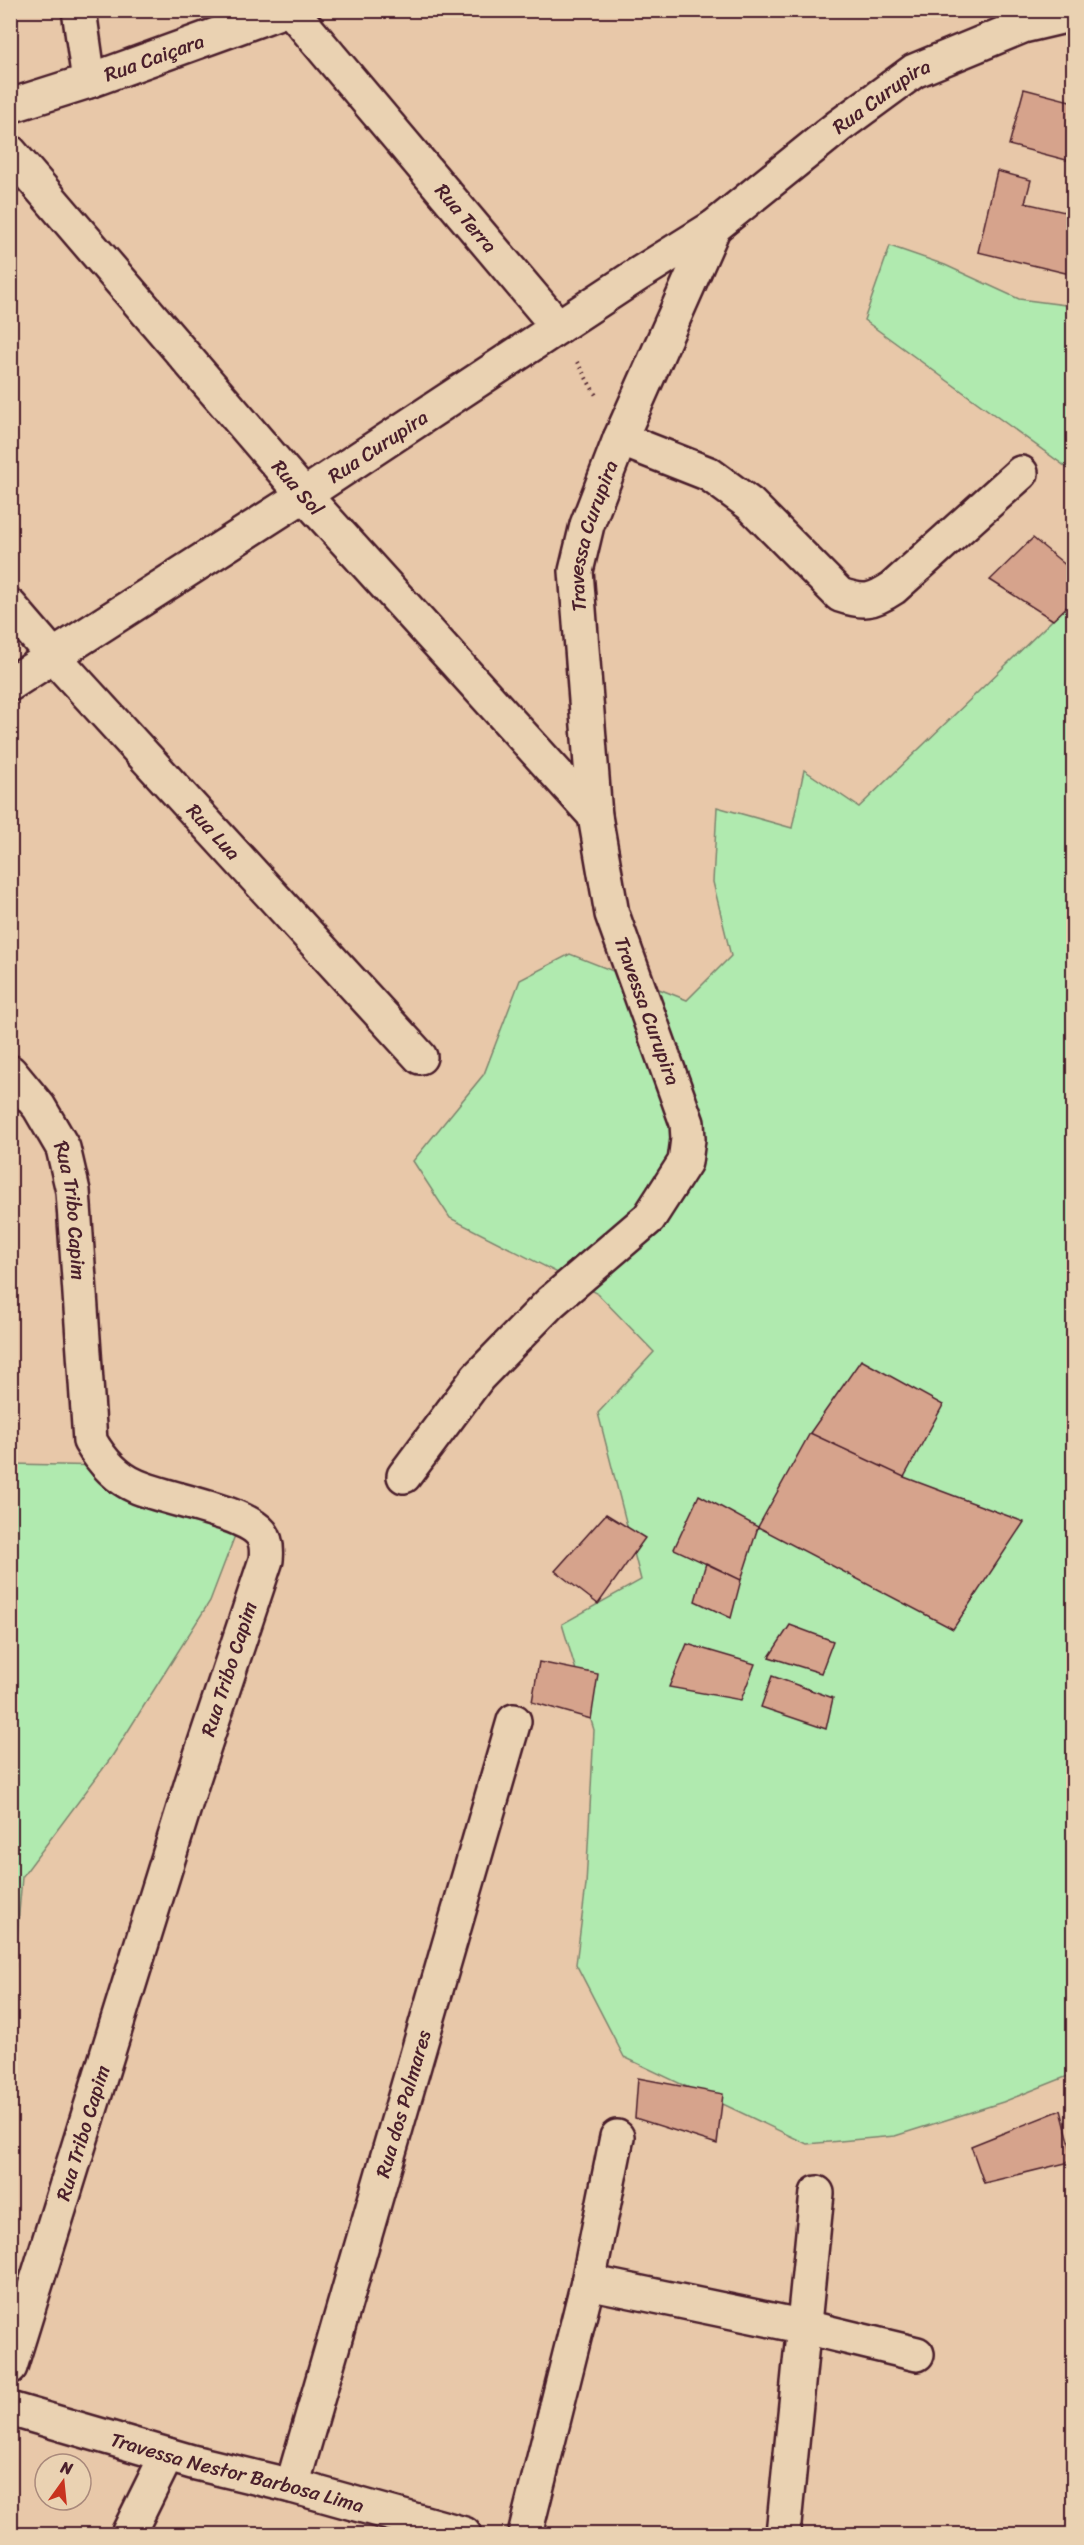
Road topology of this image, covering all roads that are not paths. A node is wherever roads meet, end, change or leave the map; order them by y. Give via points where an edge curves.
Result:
1 (79, 10) edge
2 (285, 10) edge
3 (291, 10) edge
4 (1074, 14) edge
5 (89, 81) junction
6 (10, 106) edge
7 (10, 152) edge
8 (714, 227) junction
9 (558, 327) junction
10 (620, 439) junction
11 (1021, 473) dead end
12 (304, 495) junction
13 (10, 606) edge
14 (53, 656) junction
15 (10, 684) edge
16 (595, 816) junction
17 (420, 1057) dead end
18 (10, 1072) edge
19 (404, 1476) dead end
20 (514, 1721) dead end
21 (617, 2137) dead end
22 (817, 2193) dead end
23 (588, 2282) junction
24 (805, 2327) junction
25 (917, 2354) dead end
26 (10, 2367) edge
27 (10, 2409) edge
28 (167, 2455) junction
29 (292, 2486) junction
30 (128, 2535) edge
31 (464, 2535) edge
32 (525, 2535) edge
33 (783, 2535) edge

1 - 5 street
2 - 5 street, Rua Caiçara
3 - 9 street, Rua Terra
4 - 8 street, Rua Curupira via 1023,26 914,71
5 - 6 street, Rua Caiçara
7 - 12 street, Rua Sol
8 - 9 street, Rua Curupira
8 - 10 street, Rua Curupira
9 - 12 street, Rua Curupira
10 - 11 street, Travessa Curupira via 709,474 750,504 840,595 857,601 876,599 893,588
10 - 16 street, Travessa Curupira via 587,525 576,571
12 - 14 street, Rua Curupira
12 - 16 street, Rua Sol
13 - 14 street, Rua Lua
14 - 15 street, Rua Curupira
14 - 17 street, Rua Lua
16 - 19 street, Travessa Curupira via 612,914 687,1123 685,1162 649,1218 551,1302 478,1377
18 - 26 street, Rua Tribo Capim via 39,1107 63,1148 73,1191 90,1441 100,1458 135,1486 244,1521 261,1534 267,1551
20 - 29 street, Rua dos Palmares
21 - 23 street
22 - 24 street
23 - 24 street
23 - 32 street
24 - 25 street
24 - 33 street
27 - 28 street, Travessa Nestor Barbosa Lima
28 - 29 street, Travessa Nestor Barbosa Lima
28 - 30 street
29 - 31 street, Travessa Nestor Barbosa Lima

